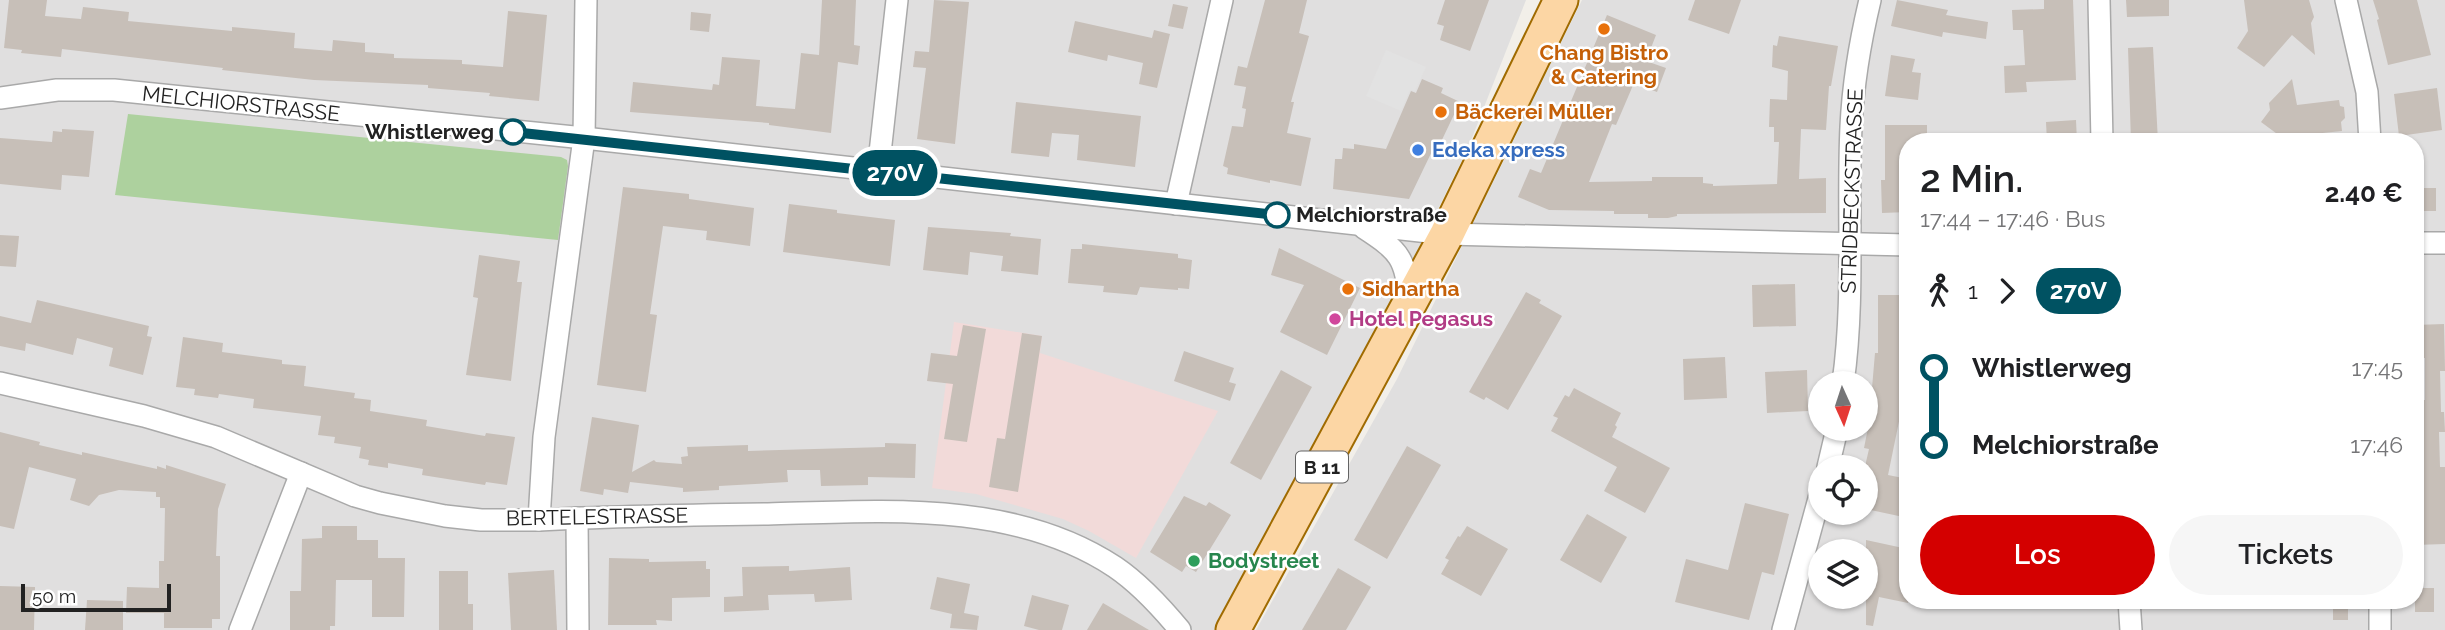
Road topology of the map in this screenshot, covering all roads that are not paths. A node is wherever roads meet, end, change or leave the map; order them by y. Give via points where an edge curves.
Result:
1 (586, 0) edge
2 (897, 0) edge
3 (1222, 0) edge
4 (1561, 0) edge
5 (1870, 0) edge
6 (2099, 0) edge
7 (2346, 0) edge
8 (0, 98) edge
9 (2102, 133) edge
10 (2369, 133) edge
11 (584, 138) junction
12 (878, 171) junction
13 (1177, 204) junction
14 (1359, 225) junction
15 (1447, 234) junction
16 (2424, 243) edge
17 (2445, 243) edge
18 (1850, 245) junction
19 (1899, 245) edge
20 (1410, 304) junction
21 (1844, 371) edge
22 (0, 383) edge
23 (302, 473) junction
24 (577, 518) junction
25 (539, 520) junction
26 (1812, 525) edge
27 (2130, 609) edge
28 (2380, 609) edge
29 (240, 630) edge
30 (578, 630) edge
31 (1180, 630) edge
32 (1233, 630) edge
33 (1783, 630) edge
34 (2131, 630) edge
35 (2380, 630) edge

1 - 11 street
2 - 12 street
3 - 13 street
4 - 15 main road, B 11
5 - 18 street, STRIDBECKSTRASSE via 1860,42 1851,127
6 - 9 street
7 - 10 street via 2367,92
8 - 11 street, MELCHIORSTRASSE via 57,90 114,90
11 - 12 street, MELCHIORSTRASSE
11 - 25 street via 544,437
12 - 13 street, MELCHIORSTRASSE
13 - 14 street, MELCHIORSTRASSE
14 - 15 street, MELCHIORSTRASSE
14 - 20 street, MELCHIORSTRASSE via 1394,248 1403,261
15 - 18 street, MELCHIORSTRASSE
15 - 20 main road, B 11
16 - 17 street
18 - 19 street, MELCHIORSTRASSE
18 - 21 street, STRIDBECKSTRASSE
20 - 32 main road, B 11
22 - 23 street, BERTELESTRASSE via 216,437
23 - 25 street, BERTELESTRASSE via 355,496 410,510 481,520
23 - 29 street
24 - 25 street, BERTELESTRASSE
24 - 30 street
24 - 31 street, BERTELESTRASSE via 914,512 993,520 1089,552 1141,588
26 - 33 street
27 - 34 street
28 - 35 street

